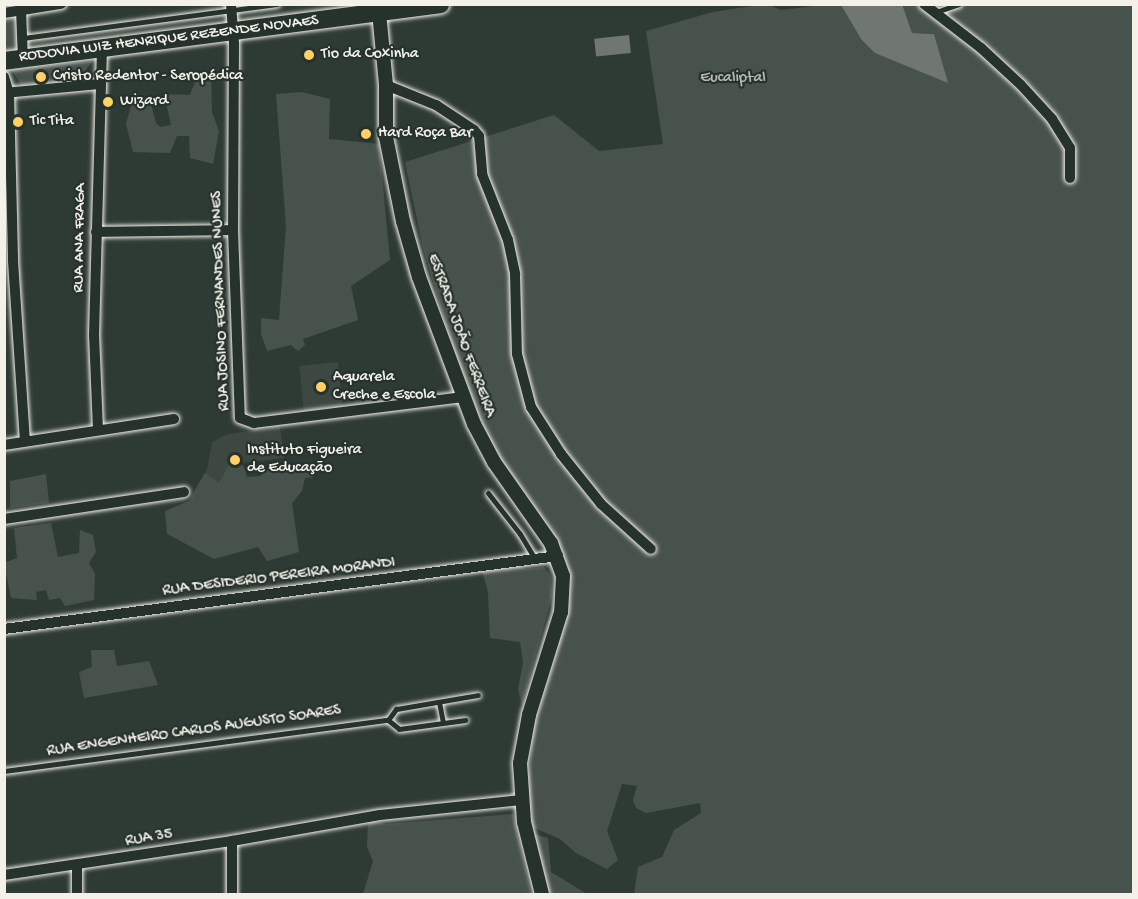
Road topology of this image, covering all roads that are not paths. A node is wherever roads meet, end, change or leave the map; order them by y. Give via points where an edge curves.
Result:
1 (61, 4) edge
2 (277, 4) edge
3 (440, 4) edge
4 (924, 4) edge
5 (960, 4) edge
6 (232, 7) edge
7 (379, 8) edge
8 (21, 10) junction
9 (934, 12) junction
10 (4, 13) edge
11 (234, 31) junction
12 (22, 38) junction
13 (102, 48) junction
14 (23, 59) junction
15 (4, 62) edge
16 (4, 77) edge
17 (100, 84) junction
18 (386, 84) junction
19 (7, 93) edge
20 (1070, 178) dead end
21 (233, 230) junction
22 (96, 232) junction
23 (9, 262) edge
24 (462, 397) junction
25 (174, 419) dead end
26 (98, 430) junction
27 (25, 441) junction
28 (4, 445) edge
29 (184, 492) dead end
30 (488, 493) dead end
31 (4, 519) edge
32 (651, 549) dead end
33 (558, 556) junction
34 (535, 559) junction
35 (4, 629) edge
36 (478, 695) dead end
37 (440, 702) junction
38 (388, 720) junction
39 (465, 720) dead end
40 (443, 723) junction
41 (4, 771) edge
42 (521, 800) junction
43 (232, 841) junction
44 (77, 866) junction
45 (4, 875) edge
46 (77, 894) edge
47 (231, 894) edge
48 (542, 894) edge

1 - 8 street
2 - 6 lane
3 - 7 highway, RODOVIA LUIZ HENRIQUE REZENDE NOVAES
4 - 9 street
5 - 9 lane
6 - 11 street, RUA JOSINO FERNANDES NUNES
6 - 12 lane
7 - 11 highway, RODOVIA LUIZ HENRIQUE REZENDE NOVAES
7 - 18 street, ESTRADA JOÃO FERREIRA
8 - 10 street
8 - 12 street
9 - 20 street via 981,48 1052,119 1070,148
11 - 13 highway, RODOVIA LUIZ HENRIQUE REZENDE NOVAES
11 - 21 street, RUA JOSINO FERNANDES NUNES
12 - 14 street
13 - 14 highway, RODOVIA LUIZ HENRIQUE REZENDE NOVAES
13 - 17 street, RUA ANA FRAGA
14 - 15 highway, RODOVIA LUIZ HENRIQUE REZENDE NOVAES
16 - 19 street
17 - 19 street
17 - 22 street, RUA ANA FRAGA
18 - 24 street, ESTRADA JOÃO FERREIRA via 386,137 403,220
18 - 32 street via 436,105 479,136 482,174 508,240 515,273 517,354 531,407 561,454 602,504
19 - 23 street
21 - 22 street
21 - 24 street, RUA JOSINO FERNANDES NUNES via 238,412 243,421 254,423
22 - 26 street, RUA ANA FRAGA via 94,335
23 - 27 street
24 - 33 street, ESTRADA JOÃO FERREIRA via 494,462
25 - 26 street
26 - 27 street
27 - 28 street
29 - 31 street
30 - 34 lane
33 - 34 street, RUA DESIDERIO PEREIRA MORANDI
33 - 42 street, ESTRADA JOÃO FERREIRA via 563,576 562,604 525,734 520,763
34 - 35 street, RUA DESIDERIO PEREIRA MORANDI
36 - 37 lane, RUA ENGENHEIRO CARLOS AUGUSTO SOARES
37 - 38 lane, RUA ENGENHEIRO CARLOS AUGUSTO SOARES via 396,709
37 - 40 lane
38 - 40 lane, RUA ENGENHEIRO CARLOS AUGUSTO SOARES via 399,729
38 - 41 lane, RUA ENGENHEIRO CARLOS AUGUSTO SOARES
39 - 40 lane, RUA ENGENHEIRO CARLOS AUGUSTO SOARES
42 - 43 street, RUA 35 via 380,815
42 - 48 street, ESTRADA JOÃO FERREIRA
43 - 44 street, RUA 35
43 - 47 street
44 - 45 street, RUA 35
44 - 46 street

